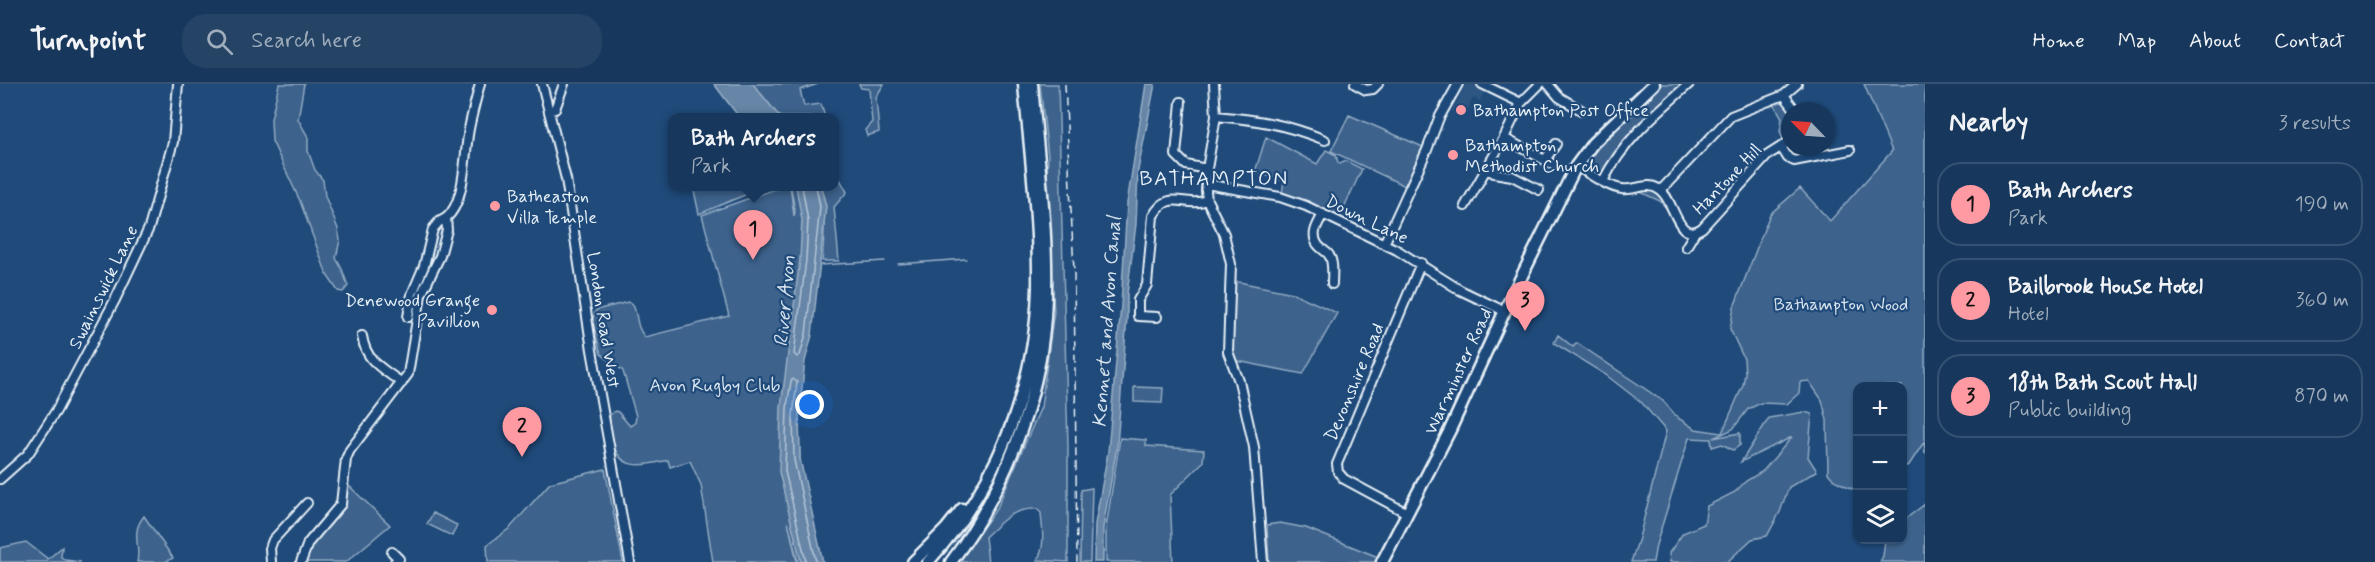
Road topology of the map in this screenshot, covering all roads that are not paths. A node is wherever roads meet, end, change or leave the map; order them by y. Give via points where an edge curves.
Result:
1 (178, 84) edge
2 (480, 84) edge
3 (542, 84) edge
4 (564, 84) edge
5 (1024, 84) edge
6 (1032, 84) edge
7 (1214, 84) edge
8 (1355, 84) edge
9 (1378, 84) edge
10 (1458, 84) edge
11 (1482, 84) edge
12 (1540, 84) edge
13 (1548, 84) edge
14 (1654, 84) edge
15 (1689, 84) edge
16 (1797, 84) edge
17 (1784, 95) junction
18 (1180, 102) dead end
19 (1790, 102) edge
20 (1521, 103) junction
21 (1575, 110) dead end
22 (549, 111) junction
23 (1216, 116) junction
24 (1504, 138) junction
25 (1325, 140) dead end
26 (1556, 144) dead end
27 (1781, 147) edge
28 (1850, 150) dead end
29 (1835, 153) edge
30 (1787, 156) edge
31 (1819, 156) edge
32 (1576, 166) junction
33 (1486, 168) junction
34 (1207, 169) junction
35 (1603, 181) junction
36 (1206, 184) junction
37 (1539, 190) dead end
38 (1661, 190) junction
39 (1207, 200) junction
40 (1469, 203) dead end
41 (1323, 214) junction
42 (446, 218) junction
43 (1695, 232) junction
44 (1384, 244) junction
45 (1686, 247) dead end
46 (1421, 263) junction
47 (1332, 284) dead end
48 (1504, 311) junction
49 (408, 317) dead end
50 (1157, 317) dead end
51 (362, 336) dead end
52 (402, 383) junction
53 (1024, 383) junction
54 (1008, 460) junction
55 (0, 479) edge
56 (307, 503) dead end
57 (1407, 513) junction
58 (392, 552) dead end
59 (271, 562) edge
60 (301, 562) edge
61 (395, 562) edge
62 (630, 562) edge
63 (913, 562) edge
64 (928, 562) edge
65 (942, 562) edge
66 (951, 562) edge
67 (1263, 562) edge
68 (1382, 562) edge

1 - 55 street, Swainswick Lane via 172,142 149,228 57,411 28,454
2 - 42 street via 460,194
3 - 22 street, London Road West
4 - 22 street via 555,109
5 - 53 highway via 1038,291 1033,344
6 - 54 highway via 1046,264 1045,317 1033,388
7 - 23 street
8 - 9 street via 1366,90
10 - 44 street
11 - 20 street
12 - 20 street
13 - 21 street
14 - 32 highway, Warminster Road via 1593,143
15 - 35 street via 1624,145
16 - 17 street
17 - 19 street
17 - 38 street via 1731,116
18 - 34 street via 1176,154 1186,165
20 - 24 street
22 - 62 street, London Road West via 566,181
23 - 25 street via 1263,120
23 - 34 street
24 - 26 street via 1549,162
24 - 33 street
27 - 43 street, Hantone Hill via 1768,155
28 - 29 street, Hantone Hill
30 - 31 street, Hantone Hill via 1794,161
32 - 35 street
32 - 48 highway, Warminster Road
33 - 37 street
33 - 40 street
34 - 36 street
35 - 38 street via 1622,189 1650,185
36 - 39 street
36 - 41 street, Down Lane via 1280,196
38 - 43 street, Hantone Hill via 1680,226
39 - 50 street via 1168,201 1158,207 1154,216 1148,285 1138,300 1138,316
39 - 67 street via 1224,234 1232,264 1228,351 1254,447
41 - 44 street, Down Lane
41 - 47 street via 1314,238 1329,256
42 - 49 street via 433,229
42 - 52 street via 440,256 421,295 410,368
43 - 45 street, Hantone Hill
44 - 46 street, Down Lane
46 - 48 street, Down Lane via 1460,290
46 - 57 street, Devonshire Road via 1337,464 1344,479
48 - 57 highway, Warminster Road
51 - 52 street via 369,357
52 - 60 street via 350,450 341,504 308,543
53 - 63 highway via 1002,442 984,476 946,529
53 - 64 highway via 1011,429 986,483 952,535
54 - 65 highway via 975,519
54 - 66 highway via 981,519
56 - 59 street via 273,540
57 - 68 highway, Warminster Road
58 - 61 street via 399,559

